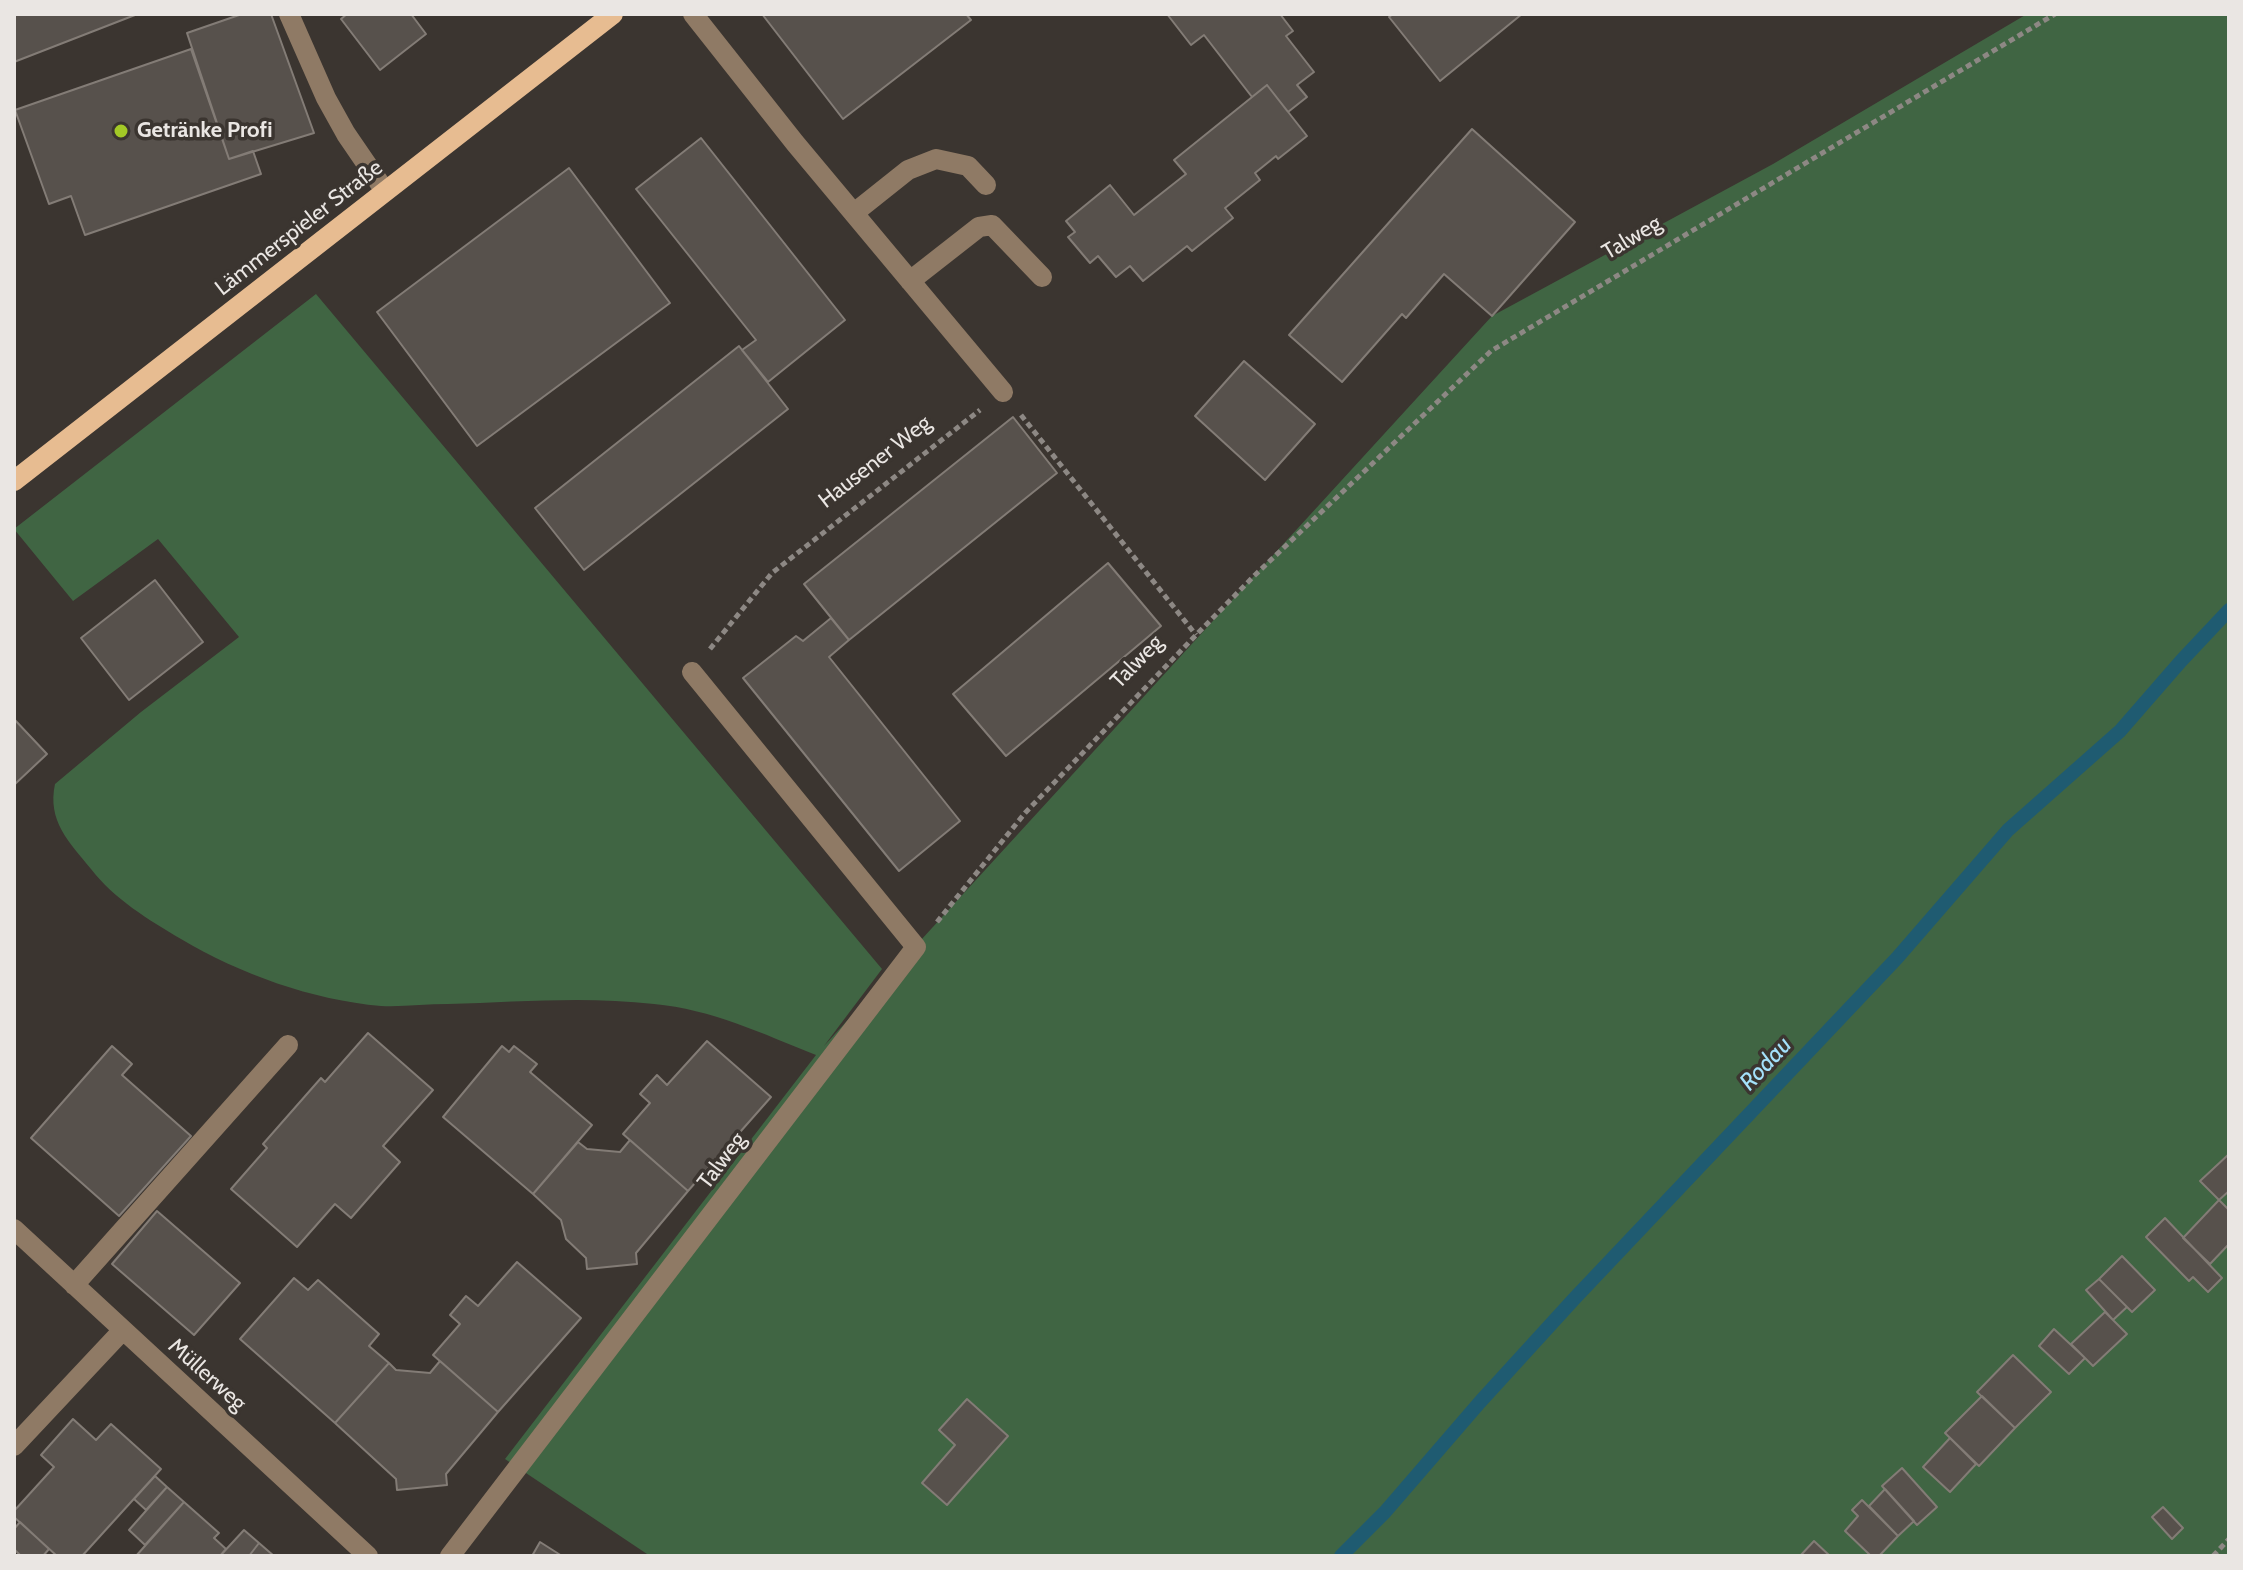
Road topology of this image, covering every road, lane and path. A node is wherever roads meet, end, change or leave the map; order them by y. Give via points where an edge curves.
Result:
1 (289, 14) edge
2 (613, 14) edge
3 (693, 14) edge
4 (2055, 14) edge
5 (986, 185) dead end
6 (385, 191) junction
7 (854, 213) junction
8 (1042, 277) dead end
9 (910, 281) junction
10 (1003, 392) junction
11 (14, 481) edge
12 (1196, 635) junction
13 (692, 672) joint
14 (916, 947) junction
15 (288, 1045) dead end
16 (14, 1229) edge
17 (74, 1285) junction
18 (122, 1331) junction
19 (14, 1446) edge
20 (2229, 1539) edge
21 (368, 1556) edge
22 (450, 1556) edge
23 (2213, 1556) edge

1 - 6 street via 333,110
2 - 6 main road, Lämmerspieler Straße
3 - 7 street
4 - 12 path, Talweg via 1491,351
5 - 7 street via 968,166 936,159 908,170
6 - 11 main road, Lämmerspieler Straße
7 - 9 street
8 - 9 street via 992,225 979,227
9 - 10 street
10 - 12 path
10 - 13 path, Hausener Weg via 772,573
12 - 14 path, Talweg via 1025,813
13 - 14 street
14 - 22 street, Talweg
15 - 17 street
16 - 17 street, Müllerweg
17 - 18 street, Müllerweg
18 - 19 street
18 - 21 street, Müllerweg
20 - 23 path

